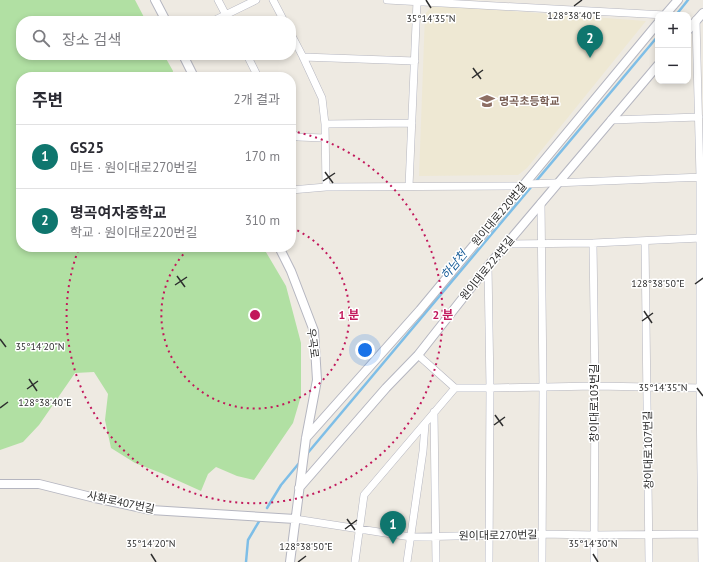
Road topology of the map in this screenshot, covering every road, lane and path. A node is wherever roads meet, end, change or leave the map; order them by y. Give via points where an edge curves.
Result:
1 (155, 0) edge
2 (218, 0) edge
3 (256, 0) edge
4 (273, 0) edge
5 (387, 0) edge
6 (678, 0) edge
7 (417, 1) junction
8 (527, 4) edge
9 (668, 12) edge
10 (703, 13) edge
11 (655, 14) edge
12 (163, 16) edge
13 (226, 16) edge
14 (230, 16) edge
15 (281, 16) edge
16 (696, 20) junction
17 (691, 26) edge
18 (655, 27) edge
19 (296, 44) edge
20 (303, 57) junction
21 (186, 60) edge
22 (250, 60) edge
23 (414, 61) junction
24 (655, 69) edge
25 (192, 72) edge
26 (256, 72) edge
27 (699, 117) junction
28 (611, 120) junction
29 (412, 122) junction
30 (325, 124) junction
31 (296, 136) edge
32 (324, 138) junction
33 (702, 177) edge
34 (554, 183) junction
35 (526, 185) junction
36 (409, 186) junction
37 (326, 187) junction
38 (296, 190) edge
39 (540, 203) junction
40 (701, 238) junction
41 (645, 241) junction
42 (593, 243) junction
43 (507, 244) junction
44 (541, 244) junction
45 (282, 252) edge
46 (488, 266) junction
47 (418, 355) junction
48 (594, 386) junction
49 (543, 387) junction
50 (647, 387) junction
51 (456, 388) junction
52 (490, 388) junction
53 (701, 388) edge
54 (434, 412) junction
55 (425, 424) junction
56 (305, 441) junction
57 (0, 484) edge
58 (300, 484) junction
59 (295, 519) junction
60 (360, 529) junction
61 (542, 534) junction
62 (703, 534) edge
63 (594, 535) junction
64 (649, 535) junction
65 (436, 536) junction
66 (489, 536) junction
67 (411, 537) junction
68 (290, 562) edge
69 (355, 562) edge
70 (408, 562) edge
71 (436, 562) edge
72 (489, 562) edge
73 (542, 562) edge
74 (594, 562) edge
75 (649, 562) edge
76 (702, 562) edge

1 - 12 street
2 - 13 street
3 - 14 street
4 - 15 street
5 - 7 street
6 - 9 street
7 - 8 street
7 - 23 street
8 - 11 street
10 - 16 street
16 - 17 street
16 - 27 street
18 - 35 street, 원이대로220번길
19 - 20 street
20 - 23 street
20 - 30 street via 322,98
21 - 25 street
22 - 26 street
23 - 29 street
24 - 28 street, 원이대로224번길
27 - 28 street
27 - 33 street
28 - 34 street, 원이대로224번길
29 - 30 street
29 - 36 street
30 - 32 street
31 - 32 street
32 - 37 street
33 - 34 street
33 - 40 street
34 - 35 street
34 - 39 street, 원이대로224번길
35 - 36 street
35 - 56 street, 원이대로220번길
36 - 37 street
37 - 38 street
39 - 43 street, 원이대로224번길
39 - 44 street
40 - 41 street
40 - 53 street
41 - 42 street
41 - 50 street, 창이대로107번길
42 - 44 street
42 - 48 street, 창이대로103번길
43 - 44 street
43 - 46 street, 원이대로224번길
44 - 49 street
45 - 56 street, 우곡로 via 314,331 317,380
46 - 47 street, 원이대로224번길
46 - 52 street
47 - 51 street
47 - 58 street, 원이대로224번길
48 - 49 street
48 - 50 street
48 - 63 street, 창이대로103번길
49 - 52 street
49 - 61 street
50 - 53 street
50 - 64 street, 창이대로107번길
51 - 52 street
51 - 54 street
52 - 66 street
53 - 62 street
54 - 55 street
54 - 65 street
55 - 60 street via 364,495
55 - 67 street
56 - 58 street, 우곡로
57 - 59 street, 사화로407번길 via 39,484 151,510
58 - 59 street
59 - 60 street, 원이대로270번길
59 - 68 street
60 - 67 street, 원이대로270번길
60 - 69 street
61 - 63 street, 원이대로270번길
61 - 66 street, 원이대로270번길
61 - 73 street
62 - 64 street, 원이대로270번길
62 - 76 street
63 - 64 street, 원이대로270번길
63 - 74 street, 창이대로103번길
64 - 75 street, 창이대로107번길
65 - 66 street, 원이대로270번길
65 - 67 street, 원이대로270번길
65 - 71 street
66 - 72 street
67 - 70 street

